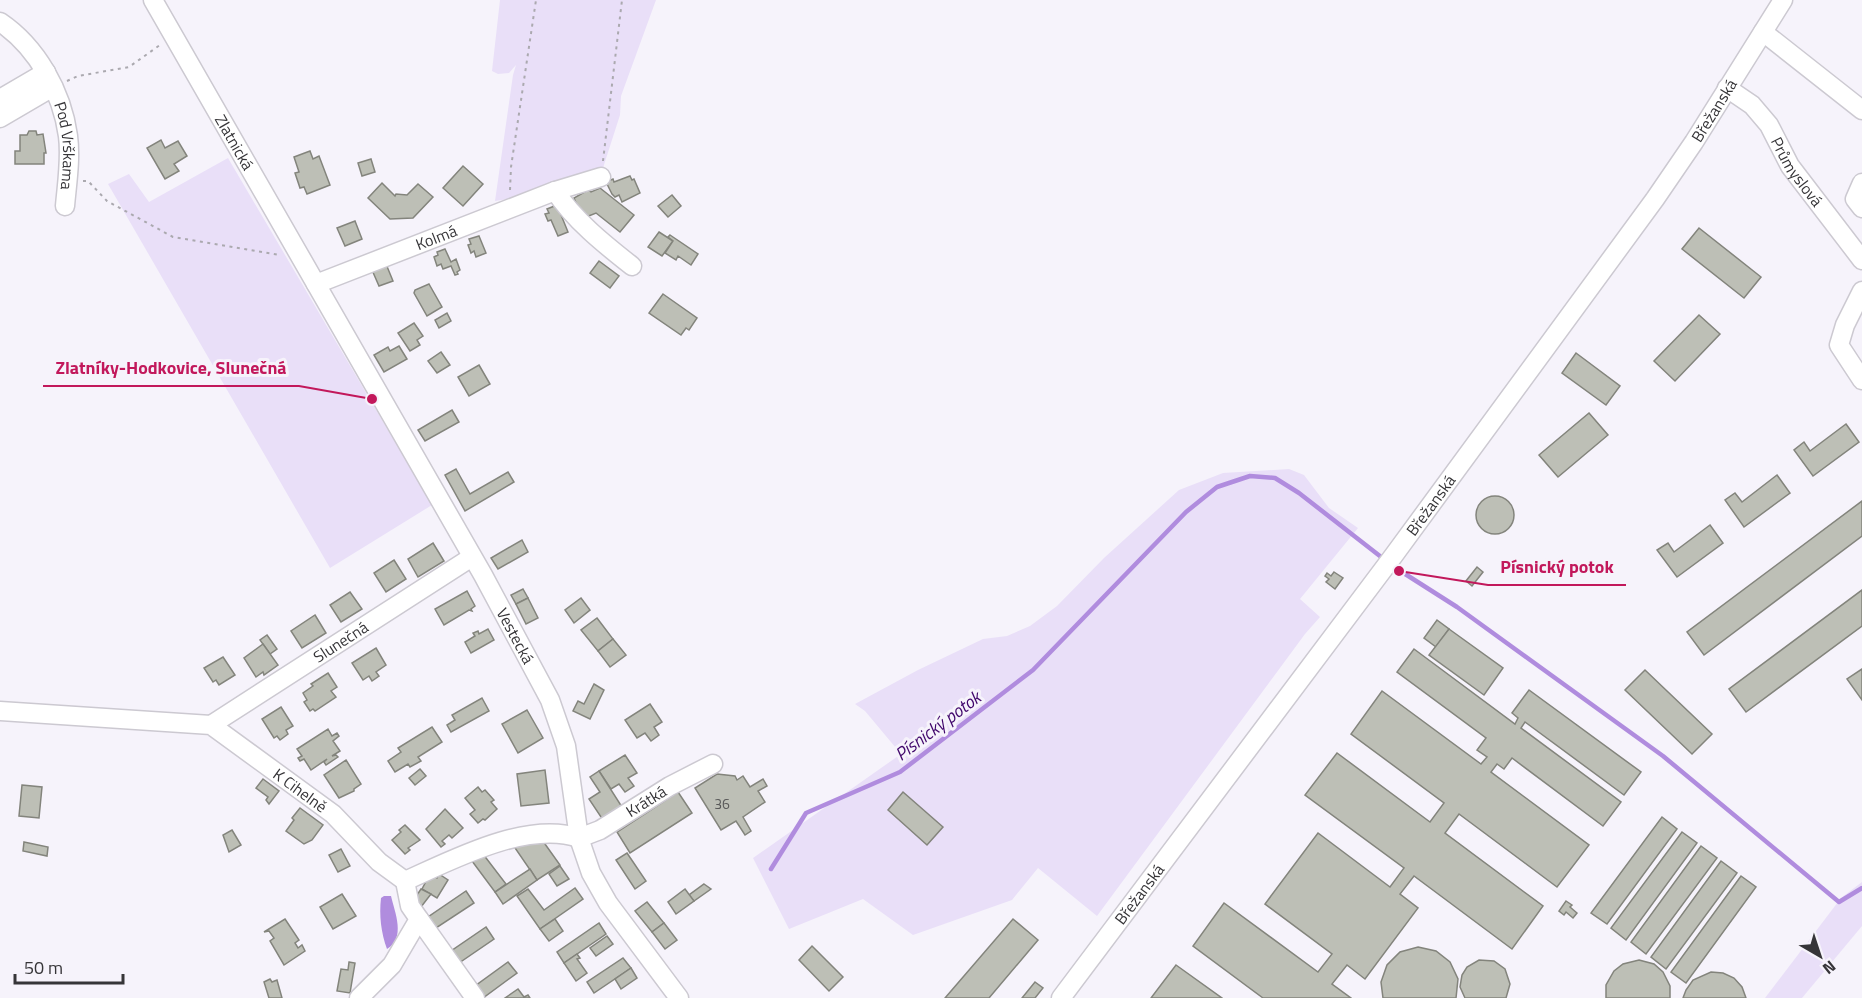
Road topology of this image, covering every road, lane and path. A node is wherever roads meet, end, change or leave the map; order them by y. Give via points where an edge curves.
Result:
1 (153, 0) edge
2 (536, 0) edge
3 (622, 0) edge
4 (1783, 0) edge
5 (0, 22) edge
6 (1763, 32) junction
7 (173, 36) junction
8 (49, 79) junction
9 (1727, 88) junction
10 (0, 99) edge
11 (1862, 110) edge
12 (0, 118) edge
13 (601, 177) joint
14 (68, 180) junction
15 (1862, 183) edge
16 (555, 190) junction
17 (65, 206) dead end
18 (509, 208) junction
19 (1862, 208) edge
20 (298, 254) junction
21 (1862, 260) edge
22 (632, 266) dead end
23 (316, 284) junction
24 (1862, 291) edge
25 (1862, 380) edge
26 (472, 557) junction
27 (0, 711) edge
28 (211, 725) junction
29 (713, 764) dead end
30 (579, 838) junction
31 (405, 881) junction
32 (418, 919) junction
33 (359, 998) edge
34 (475, 998) edge
35 (679, 998) edge
36 (1061, 998) edge

1 - 7 street, Zlatnická
2 - 18 path via 511,167
3 - 13 path
4 - 6 street, Břežanská
5 - 8 street, Pod Vrškama via 31,50
6 - 9 street, Břežanská
6 - 11 street
7 - 8 path via 129,67
7 - 20 street, Zlatnická
8 - 10 street
8 - 12 street, Pod Vrškama
8 - 14 street, Pod Vrškama via 68,135
9 - 21 street, Průmyslová via 1752,105 1769,125 1790,166
9 - 36 street, Břežanská via 1655,200
13 - 16 street, Kolmá
14 - 17 street, Pod Vrškama
14 - 20 path via 88,181 107,201 173,237 276,256
15 - 19 street via 1855,199
16 - 18 street, Kolmá
16 - 22 street via 565,206
18 - 23 street, Kolmá
20 - 23 street, Zlatnická
23 - 26 street, Vestecká
24 - 25 street via 1839,345
26 - 28 street, Slunečná
26 - 30 street, Vestecká via 550,700 566,746
27 - 28 street
28 - 31 street, K Cihelně via 333,814 379,862
29 - 30 street, Krátká via 600,830
30 - 31 street via 535,834 478,848
30 - 35 street, Vestecká via 591,873 608,903
31 - 32 street via 410,906
32 - 33 street via 392,965
32 - 34 street

